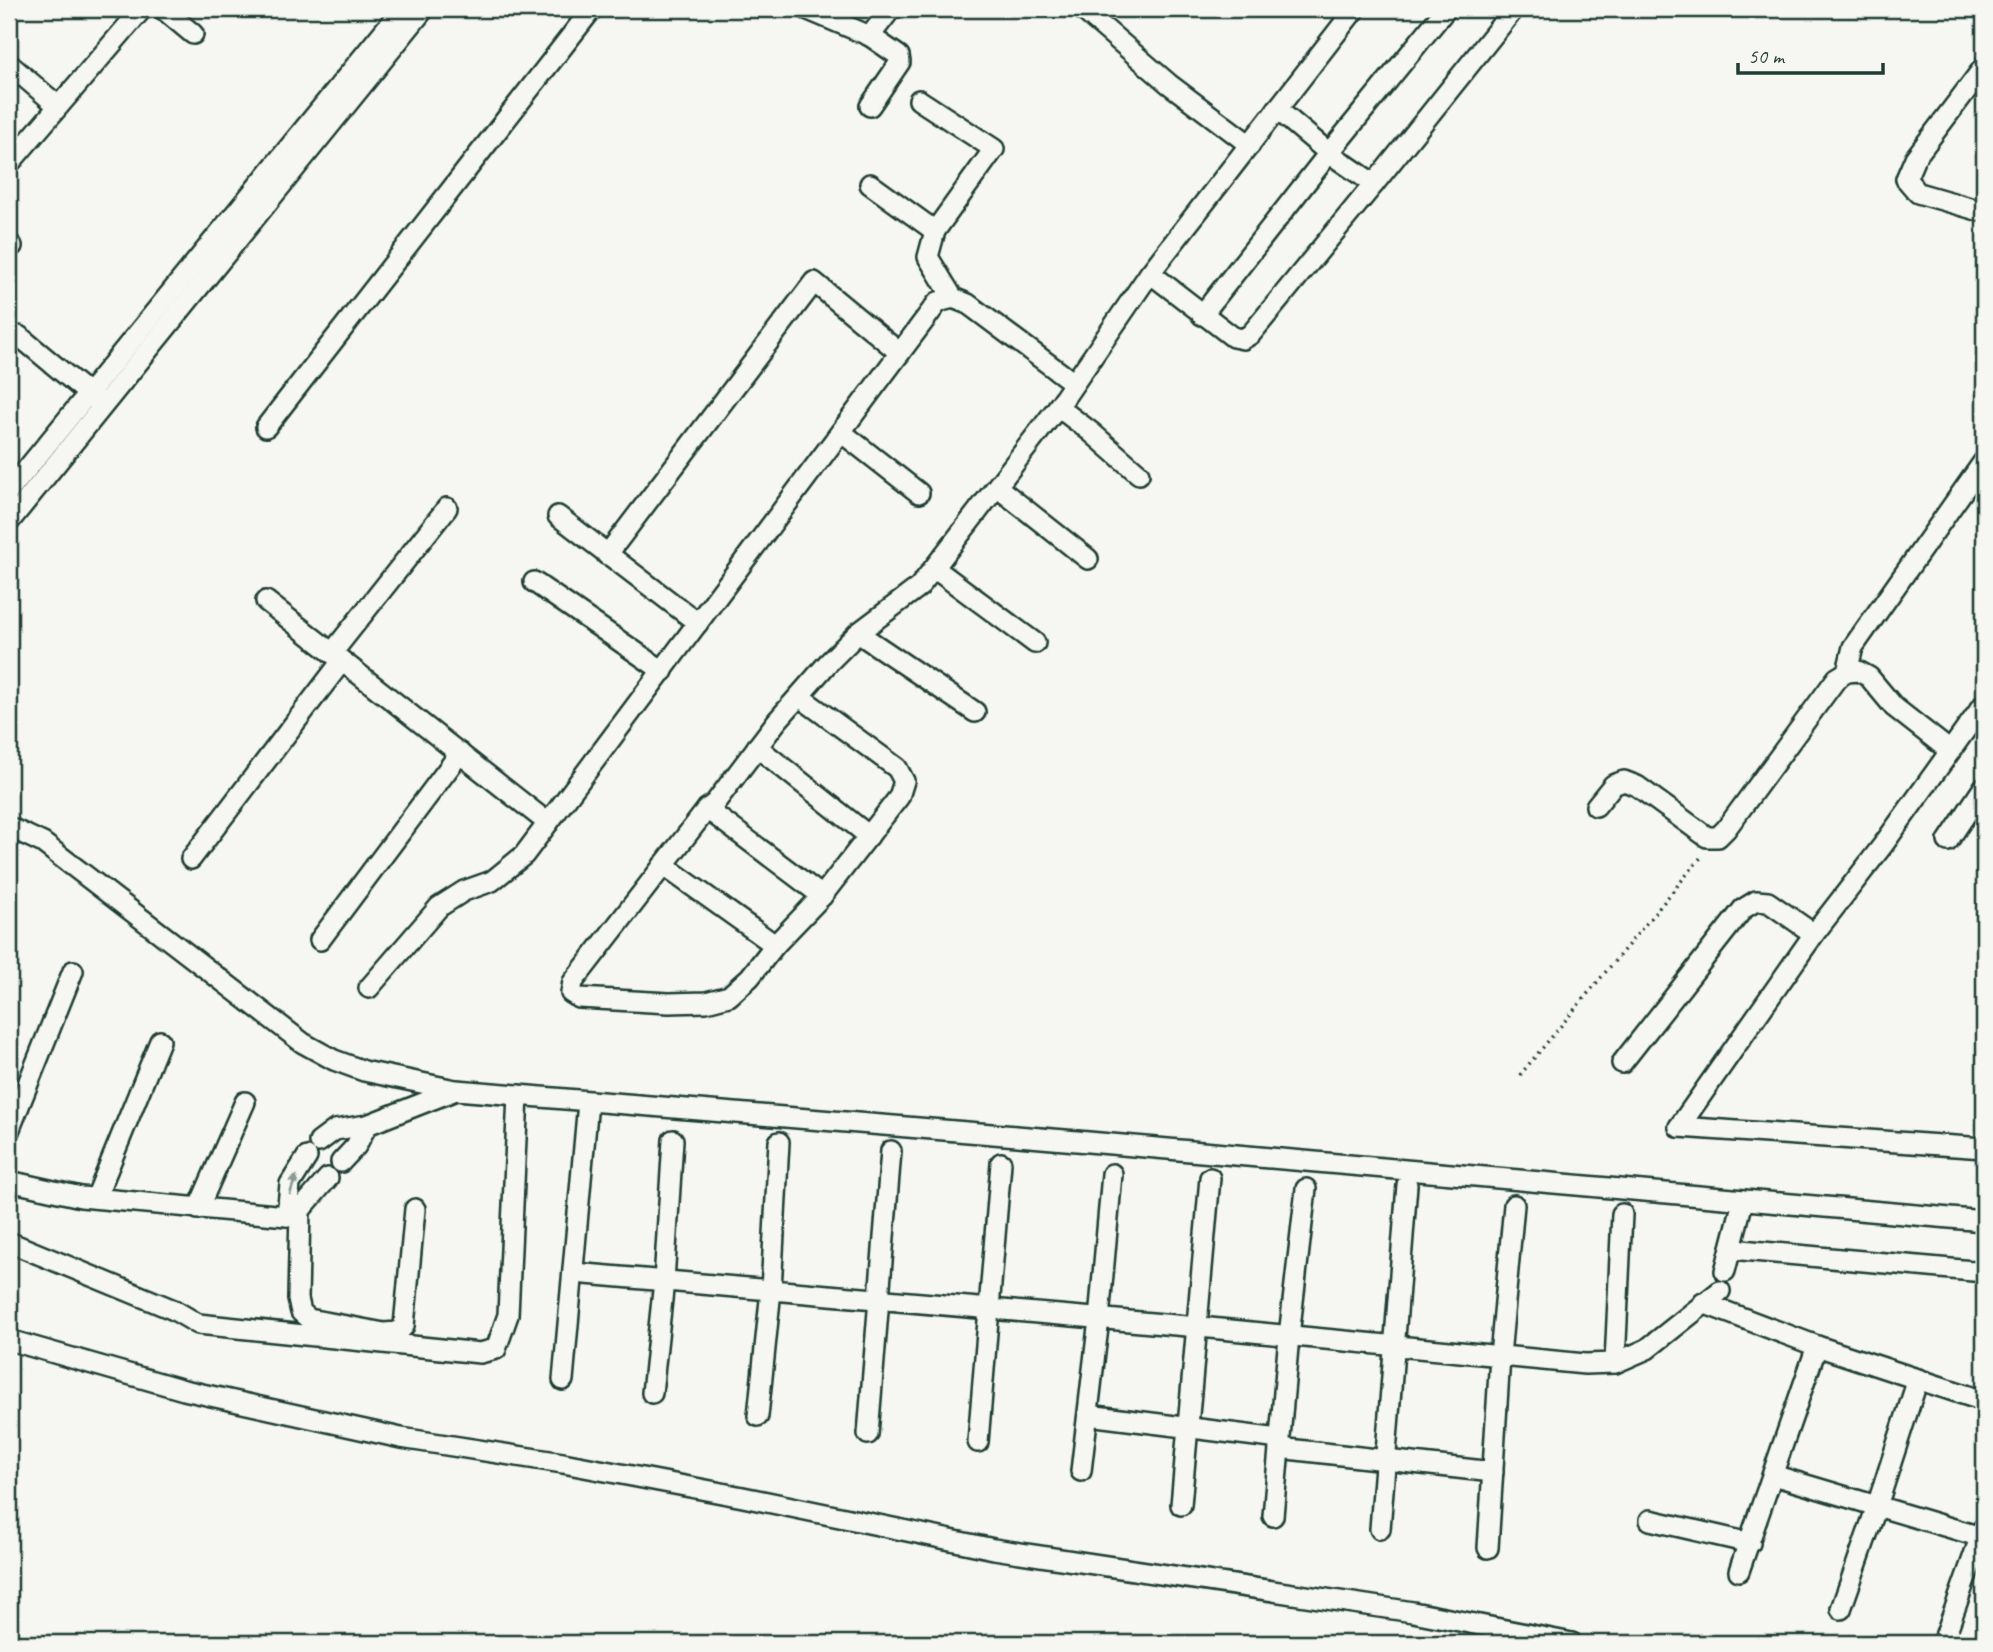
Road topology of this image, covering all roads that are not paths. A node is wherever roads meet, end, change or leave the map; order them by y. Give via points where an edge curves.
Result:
1 (142, 9) edge
2 (163, 9) edge
3 (402, 9) edge
4 (424, 9) edge
5 (592, 9) edge
6 (806, 9) edge
7 (891, 9) edge
8 (1082, 9) edge
9 (1354, 9) edge
10 (1446, 9) edge
11 (1514, 9) edge
12 (193, 34) dead end
13 (870, 36) junction
14 (9, 64) edge
15 (1984, 67) edge
16 (919, 100) dead end
17 (58, 106) junction
18 (870, 106) dead end
19 (1277, 109) junction
20 (1250, 145) junction
21 (1329, 153) junction
22 (9, 164) edge
23 (870, 184) dead end
24 (1374, 184) junction
25 (1984, 212) edge
26 (935, 231) junction
27 (1150, 274) junction
28 (953, 298) junction
29 (1202, 315) junction
30 (19, 336) dead end
31 (900, 353) junction
32 (1074, 383) junction
33 (95, 400) junction
34 (1058, 407) junction
35 (266, 427) dead end
36 (841, 432) junction
37 (1984, 461) edge
38 (1139, 474) dead end
39 (997, 487) junction
40 (9, 491) edge
41 (919, 493) dead end
42 (447, 508) dead end
43 (558, 516) dead end
44 (9, 522) edge
45 (607, 555) junction
46 (1088, 559) dead end
47 (934, 569) junction
48 (534, 582) dead end
49 (266, 601) dead end
50 (698, 623) junction
51 (858, 633) junction
52 (1035, 643) dead end
53 (337, 657) junction
54 (663, 671) junction
55 (1847, 672) junction
56 (800, 697) junction
57 (1984, 706) edge
58 (975, 712) dead end
59 (757, 747) junction
60 (1951, 751) junction
61 (460, 753) junction
62 (1984, 787) edge
63 (1596, 806) dead end
64 (707, 809) junction
65 (548, 823) junction
66 (9, 827) edge
67 (869, 836) junction
68 (1948, 841) dead end
69 (191, 859) dead end
70 (663, 865) junction
71 (822, 896) junction
72 (1814, 934) junction
73 (320, 940) dead end
74 (775, 945) junction
75 (73, 971) dead end
76 (369, 988) dead end
77 (160, 1041) dead end
78 (1622, 1063) dead end
79 (456, 1090) junction
80 (519, 1096) junction
81 (588, 1101) junction
82 (245, 1102) dead end
83 (366, 1125) junction
84 (9, 1131) edge
85 (673, 1140) dead end
86 (779, 1142) dead end
87 (1984, 1148) edge
88 (891, 1151) dead end
89 (341, 1162) dead end
90 (1002, 1163) dead end
91 (1112, 1174) dead end
92 (328, 1178) dead end
93 (1210, 1178) dead end
94 (9, 1181) edge
95 (1407, 1185) dead end
96 (1306, 1189) dead end
97 (96, 1198) junction
98 (1743, 1201) junction
99 (1514, 1205) dead end
100 (198, 1209) junction
101 (415, 1209) dead end
102 (294, 1212) junction
103 (1622, 1214) dead end
104 (1984, 1221) edge
105 (9, 1242) edge
106 (1731, 1249) junction
107 (1725, 1271) dead end
108 (1984, 1272) edge
109 (574, 1273) junction
110 (664, 1281) junction
111 (771, 1290) junction
112 (1720, 1291) dead end
113 (880, 1300) junction
114 (1703, 1303) junction
115 (988, 1309) junction
116 (1099, 1319) junction
117 (1197, 1327) junction
118 (1289, 1336) junction
119 (9, 1340) edge
120 (1394, 1346) junction
121 (1817, 1346) junction
122 (1500, 1356) junction
123 (1615, 1363) junction
124 (1918, 1379) junction
125 (563, 1380) dead end
126 (652, 1393) dead end
127 (1984, 1401) edge
128 (1087, 1415) junction
129 (758, 1416) dead end
130 (1189, 1429) junction
131 (868, 1434) dead end
132 (978, 1442) dead end
133 (1279, 1444) junction
134 (1386, 1461) junction
135 (1081, 1471) dead end
136 (1493, 1472) junction
137 (1773, 1475) junction
138 (1181, 1505) dead end
139 (1877, 1506) junction
140 (1273, 1516) dead end
141 (1650, 1520) dead end
142 (1380, 1529) dead end
143 (1982, 1540) edge
144 (1750, 1543) junction
145 (1488, 1548) dead end
146 (1739, 1571) dead end
147 (1841, 1609) dead end
148 (1572, 1643) edge
149 (1943, 1643) edge

1 - 17 street
2 - 12 street
3 - 33 street
4 - 33 street
5 - 35 street
6 - 13 street
7 - 13 street
8 - 20 street via 1168,85
9 - 19 street
10 - 21 street
11 - 24 street
13 - 18 street via 899,56 900,62
14 - 17 street
15 - 25 street via 1915,158 1906,179 1918,193
16 - 26 street via 994,149
17 - 22 street
19 - 20 street
19 - 21 street
20 - 27 street
21 - 24 street
21 - 29 street
23 - 26 street
24 - 29 street via 1251,334 1243,339 1233,337
26 - 28 street via 928,257
27 - 29 street
27 - 32 street
28 - 31 street via 938,302
28 - 32 street via 968,304
30 - 33 street
31 - 36 street
31 - 45 street via 814,282
32 - 34 street
33 - 40 street
33 - 44 street
34 - 38 street
34 - 39 street
36 - 41 street
36 - 50 street
37 - 55 street via 1853,647
39 - 46 street
39 - 47 street
42 - 53 street
43 - 45 street
45 - 50 street
47 - 51 street via 919,587
47 - 52 street
48 - 54 street
49 - 53 street
50 - 54 street
51 - 56 street
51 - 58 street
53 - 61 street
53 - 69 street
54 - 65 street
55 - 60 street via 1869,677 1894,706
55 - 63 street via 1837,678 1718,837 1707,837 1637,786 1623,781 1613,785
56 - 59 street
56 - 67 street via 897,768 904,781 899,797
57 - 60 street
59 - 64 street
59 - 67 street
60 - 72 street
61 - 65 street
61 - 73 street
62 - 68 street
64 - 70 street
64 - 71 street
65 - 76 street via 524,855 492,881 439,907
66 - 79 street via 43,843 303,1043 364,1071
67 - 71 street
70 - 74 street
70 - 74 street via 573,982 571,993 579,998 706,1002 729,996
71 - 74 street
72 - 78 street via 1768,902 1756,901 1743,909
72 - 87 street via 1679,1127
75 - 84 street
77 - 97 street
79 - 80 street
79 - 83 street
80 - 81 street
80 - 105 street via 508,1315 496,1349 480,1353 198,1324
81 - 98 street
81 - 109 street
82 - 100 street
83 - 89 street
102 -> 83 street via 290,1184 313,1150 335,1130
85 - 110 street
86 - 111 street
88 - 113 street
90 - 115 street
91 - 116 street
92 - 102 street
93 - 117 street
94 - 97 street
95 - 120 street
96 - 118 street
97 - 100 street
98 - 104 street
98 - 106 street
99 - 122 street
100 - 102 street
101 - 102 street via 404,1326 398,1332 384,1333 309,1319 301,1311
103 - 123 street
106 - 107 street
106 - 108 street
109 - 110 street
109 - 125 street
110 - 111 street
110 - 126 street
111 - 113 street
111 - 129 street
112 - 114 street
113 - 115 street
113 - 131 street
114 - 121 street
114 - 123 street via 1647,1349
115 - 116 street
115 - 132 street
116 - 117 street
116 - 128 street
117 - 118 street
117 - 130 street
118 - 120 street
118 - 133 street
119 - 148 street via 184,1390 401,1438 563,1463 994,1549 1400,1610
120 - 122 street
120 - 134 street
121 - 124 street
121 - 137 street
122 - 123 street
122 - 136 street
124 - 127 street
124 - 139 street
128 - 130 street
128 - 135 street
130 - 133 street
130 - 138 street
133 - 134 street
133 - 140 street
134 - 136 street
134 - 142 street
136 - 145 street
137 - 139 street
137 - 144 street
139 - 143 street
139 - 147 street
141 - 144 street
143 - 149 street
144 - 146 street

